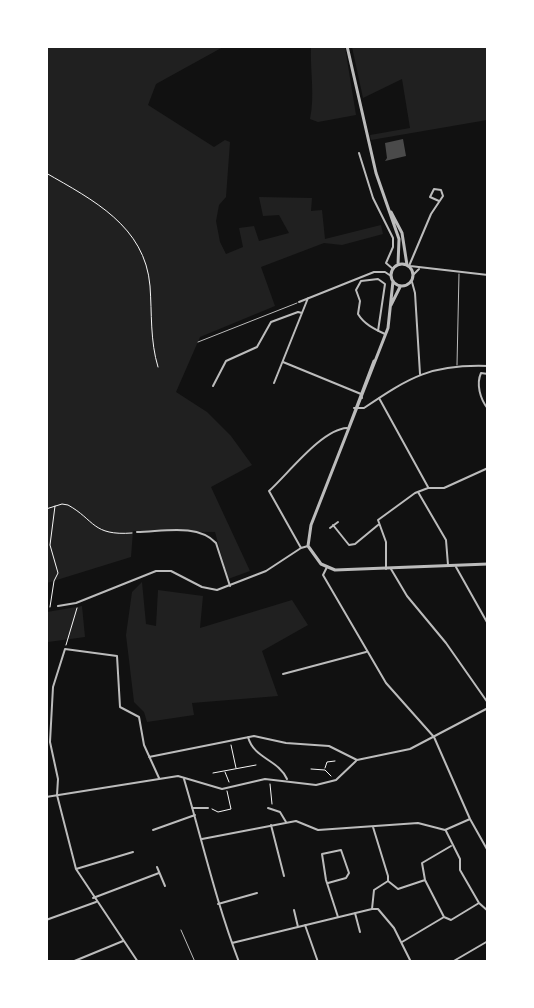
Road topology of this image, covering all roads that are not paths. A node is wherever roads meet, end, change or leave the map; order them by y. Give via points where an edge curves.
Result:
1 (347, 46) edge
2 (359, 153) dead end
3 (384, 200) junction
4 (433, 200) junction
5 (439, 201) junction
6 (435, 208) junction
7 (398, 265) junction
8 (409, 266) junction
9 (393, 269) junction
10 (422, 269) junction
11 (459, 272) junction
12 (414, 274) junction
13 (488, 275) edge
14 (391, 276) junction
15 (393, 281) junction
16 (412, 282) junction
17 (401, 286) junction
18 (308, 298) junction
19 (298, 302) joint
20 (390, 307) junction
21 (302, 313) junction
22 (378, 331) junction
23 (386, 334) junction
24 (198, 342) dead end
25 (381, 346) junction
26 (283, 362) junction
27 (457, 365) junction
28 (487, 366) edge
29 (420, 374) junction
30 (487, 374) edge
31 (274, 383) dead end
32 (213, 387) dead end
33 (360, 394) junction
34 (362, 398) junction
35 (379, 398) junction
36 (356, 409) junction
37 (488, 409) edge
38 (349, 428) junction
39 (488, 468) edge
40 (428, 488) junction
41 (418, 492) junction
42 (338, 522) dead end
43 (333, 525) junction
44 (378, 525) junction
45 (330, 528) dead end
46 (137, 532) road end
47 (309, 546) junction
48 (302, 548) junction
49 (488, 564) edge
50 (327, 567) junction
51 (448, 567) junction
52 (456, 567) junction
53 (388, 569) junction
54 (230, 586) junction
55 (58, 606) dead end
56 (488, 624) edge
57 (366, 652) junction
58 (283, 674) dead end
59 (488, 703) edge
60 (488, 708) edge
61 (248, 737) junction
62 (434, 737) junction
63 (48, 742) edge
64 (149, 757) junction
65 (357, 760) junction
66 (159, 778) junction
67 (184, 779) junction
68 (287, 780) junction
69 (57, 795) junction
70 (46, 797) edge
71 (192, 808) junction
72 (208, 808) road end
73 (270, 808) road end
74 (195, 815) junction
75 (470, 819) junction
76 (286, 822) junction
77 (271, 825) junction
78 (373, 826) junction
79 (153, 830) dead end
80 (445, 830) junction
81 (202, 839) junction
82 (451, 846) junction
83 (488, 851) edge
84 (133, 852) dead end
85 (157, 867) dead end
86 (76, 869) junction
87 (159, 873) junction
88 (284, 876) dead end
89 (425, 880) junction
90 (388, 881) junction
91 (328, 882) junction
92 (165, 886) dead end
93 (257, 893) dead end
94 (93, 898) junction
95 (96, 902) junction
96 (479, 903) junction
97 (218, 904) junction
98 (372, 909) junction
99 (294, 910) dead end
100 (488, 911) edge
101 (356, 913) junction
102 (338, 917) junction
103 (444, 917) junction
104 (46, 920) edge
105 (305, 925) junction
106 (298, 927) junction
107 (181, 930) dead end
108 (360, 932) dead end
109 (123, 942) junction
110 (402, 942) junction
111 (488, 942) edge
112 (232, 943) junction
113 (462, 956) junction
114 (72, 962) edge
115 (138, 962) edge
116 (195, 962) edge
117 (239, 962) edge
118 (318, 962) edge
119 (411, 962) edge
120 (452, 962) edge
121 (464, 962) edge

1 - 3 street
2 - 9 street via 373,198 393,238 386,263
3 - 7 street via 399,242
3 - 8 street via 402,233
4 - 5 street
4 - 5 street via 431,191 438,188 443,194
4 - 6 street
5 - 6 street
6 - 8 street
7 - 8 street
7 - 9 street
8 - 10 street
8 - 12 street
9 - 14 street
10 - 11 street
10 - 12 street
11 - 13 street
11 - 27 lane
12 - 16 street
14 - 15 street
14 - 18 street via 374,272
15 - 17 street
15 - 20 street
16 - 17 street
16 - 29 street
17 - 20 street
18 - 19 street
18 - 21 street
19 - 24 lane
20 - 23 street
21 - 26 street
21 - 32 street via 272,322 257,347 226,361
22 - 22 street via 358,314 356,287 361,281 378,279 385,284
22 - 23 street
23 - 25 street
25 - 33 street
25 - 34 street
26 - 31 street
26 - 33 street
27 - 28 street
27 - 29 street
28 - 30 street
29 - 35 street
30 - 37 street via 480,373 478,381
33 - 34 street
33 - 36 street
34 - 36 street
35 - 36 street
35 - 40 street
36 - 38 street
36 - 38 street
38 - 47 street via 311,525
38 - 48 street via 342,428 317,444 270,491
39 - 40 street via 444,488
40 - 41 street
41 - 44 street via 388,511
41 - 51 street via 446,540
42 - 43 street
43 - 44 street via 352,545
43 - 45 street
44 - 53 street via 386,542
46 - 54 street via 190,531 211,539 216,543
47 - 48 street
47 - 50 street via 315,558
48 - 54 street via 266,571
49 - 52 street
50 - 53 street
50 - 57 street via 323,575
51 - 52 street
51 - 53 street
52 - 56 street
53 - 59 street
54 - 55 street via 210,591 171,571 156,572 79,602
57 - 58 street
57 - 62 street via 390,689
60 - 62 street
61 - 64 street
61 - 65 street via 329,746
61 - 68 street via 255,751 280,767
62 - 65 street via 410,749
62 - 75 street
63 - 64 street via 53,687 65,649 117,656 120,707 140,717
63 - 69 street via 58,779
64 - 66 street
65 - 68 street via 336,780 316,785
66 - 67 street
66 - 69 street
67 - 68 street via 214,788
67 - 71 street
69 - 70 street
69 - 86 street
71 - 72 street
71 - 74 street
73 - 76 street via 280,812
74 - 79 street
74 - 81 street
75 - 80 street
75 - 83 street
76 - 77 street
76 - 78 street via 296,821 318,830
77 - 81 street
77 - 88 street
78 - 80 street via 418,823
78 - 90 street
80 - 82 street
81 - 97 street
82 - 89 street via 422,863
82 - 96 street
84 - 86 street
85 - 87 street
86 - 94 street
87 - 92 street
87 - 94 street
89 - 90 street via 398,889
89 - 103 street
90 - 98 street via 374,890
91 - 91 street via 322,854 341,850 349,873 346,878
91 - 102 street
93 - 97 street
94 - 95 street
95 - 104 street
95 - 109 street
96 - 100 street
96 - 103 street via 451,920
97 - 112 street
98 - 101 street
98 - 110 street via 378,909
99 - 106 street
101 - 102 street
101 - 108 street
102 - 105 street
103 - 110 street
105 - 106 street
105 - 118 street
106 - 112 street
107 - 116 lane
109 - 114 street
109 - 115 street
110 - 119 street
111 - 113 street
112 - 117 street
113 - 120 street
113 - 121 street

